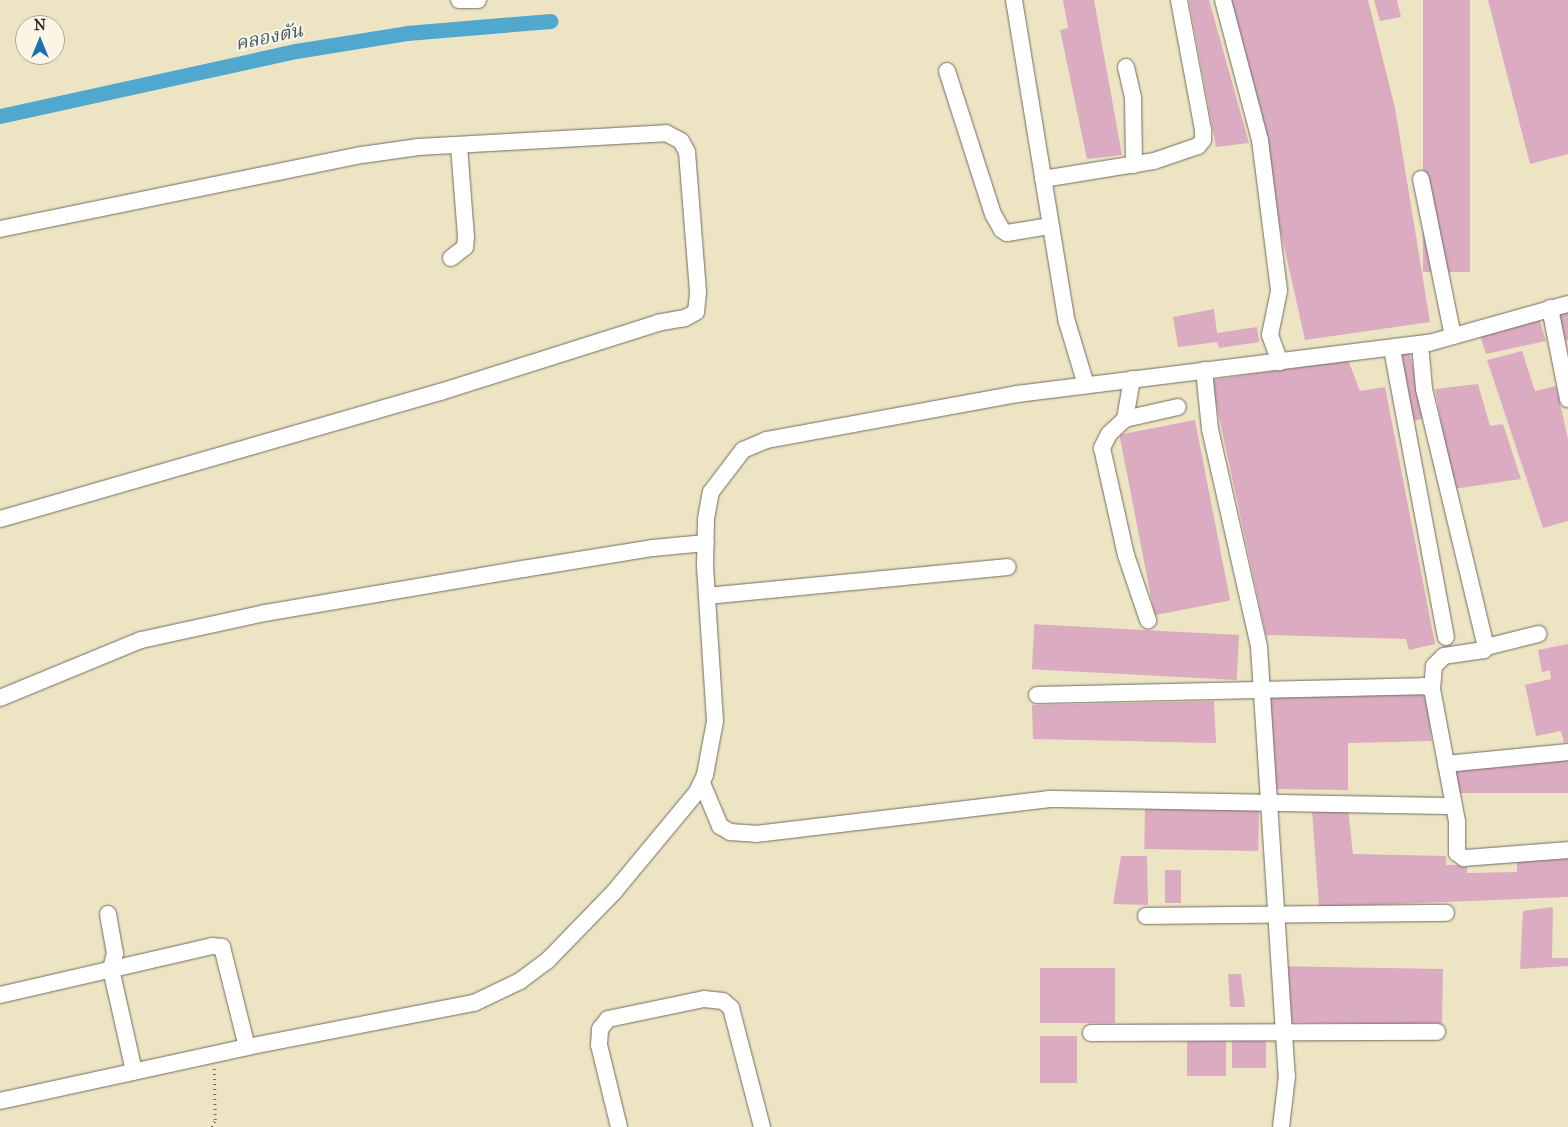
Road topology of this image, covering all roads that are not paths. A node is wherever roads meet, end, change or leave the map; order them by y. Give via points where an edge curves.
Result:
1 (459, 0) edge
2 (478, 0) edge
3 (1014, 0) edge
4 (1179, 0) edge
5 (1223, 0) edge
6 (1126, 67) dead end
7 (947, 71) dead end
8 (459, 146) junction
9 (1134, 165) junction
10 (1043, 179) junction
11 (1421, 179) dead end
12 (1050, 226) junction
13 (0, 228) edge
14 (450, 258) dead end
15 (1568, 304) edge
16 (1550, 308) junction
17 (1453, 336) junction
18 (1420, 344) junction
19 (1392, 349) junction
20 (1280, 362) junction
21 (1204, 370) junction
22 (1132, 379) junction
23 (1086, 385) junction
24 (1568, 399) edge
25 (1178, 407) dead end
26 (1126, 419) junction
27 (0, 519) edge
28 (706, 543) junction
29 (1008, 567) dead end
30 (707, 596) junction
31 (1148, 620) dead end
32 (1538, 634) dead end
33 (1446, 637) dead end
34 (1486, 647) junction
35 (1262, 689) junction
36 (1432, 689) junction
37 (1037, 695) dead end
38 (0, 698) edge
39 (1568, 752) edge
40 (1446, 764) junction
41 (702, 783) junction
42 (1269, 802) junction
43 (1453, 806) junction
44 (1568, 850) edge
45 (1446, 913) dead end
46 (108, 914) dead end
47 (1276, 915) junction
48 (1146, 916) dead end
49 (111, 969) junction
50 (0, 995) edge
51 (1285, 1032) junction
52 (1437, 1032) dead end
53 (1090, 1033) dead end
54 (247, 1047) junction
55 (134, 1071) junction
56 (0, 1101) edge
57 (619, 1127) edge
58 (762, 1127) edge
59 (1281, 1127) edge

1 - 2 street
3 - 10 street
4 - 9 street via 1203,140 1189,151
5 - 20 street via 1260,140 1279,291 1270,335
6 - 9 street via 1133,98
7 - 12 street via 993,214 1002,230 1007,233
8 - 13 street via 362,155
8 - 14 street via 466,237 465,247
8 - 27 street via 658,133 674,136 687,152 698,293 696,312 440,392
9 - 10 street
10 - 12 street
11 - 17 street
12 - 23 street via 1067,322
15 - 16 street
16 - 17 street
16 - 24 street
17 - 18 street
18 - 19 street
18 - 34 street via 1424,389
19 - 20 street
19 - 33 street
20 - 21 street
21 - 22 street
21 - 35 street via 1210,428 1255,622
22 - 23 street
22 - 26 street
23 - 28 street via 972,402 767,440 743,450 711,492
25 - 26 street
26 - 31 street via 1108,434 1102,448 1126,555
28 - 30 street
28 - 38 street via 653,548 265,613 141,640
29 - 30 street
30 - 41 street via 715,720 712,753
32 - 34 street
34 - 36 street via 1484,650 1444,656 1434,666
35 - 36 street
35 - 37 street
35 - 42 street
36 - 40 street
39 - 40 street
40 - 43 street
41 - 42 street via 720,826 730,832 756,834 1050,799
41 - 54 street via 614,892 547,961 520,981 474,1003
42 - 43 street
42 - 47 street
43 - 44 street via 1457,821 1457,853 1464,858
45 - 47 street
46 - 49 street via 116,953
47 - 48 street
47 - 51 street
49 - 50 street
49 - 54 street via 212,946 222,947
49 - 55 street
51 - 52 street
51 - 53 street
51 - 59 street via 1287,1076
54 - 55 street
55 - 56 street
57 - 58 street via 599,1044 600,1029 608,1019 704,999 723,1001 731,1008

